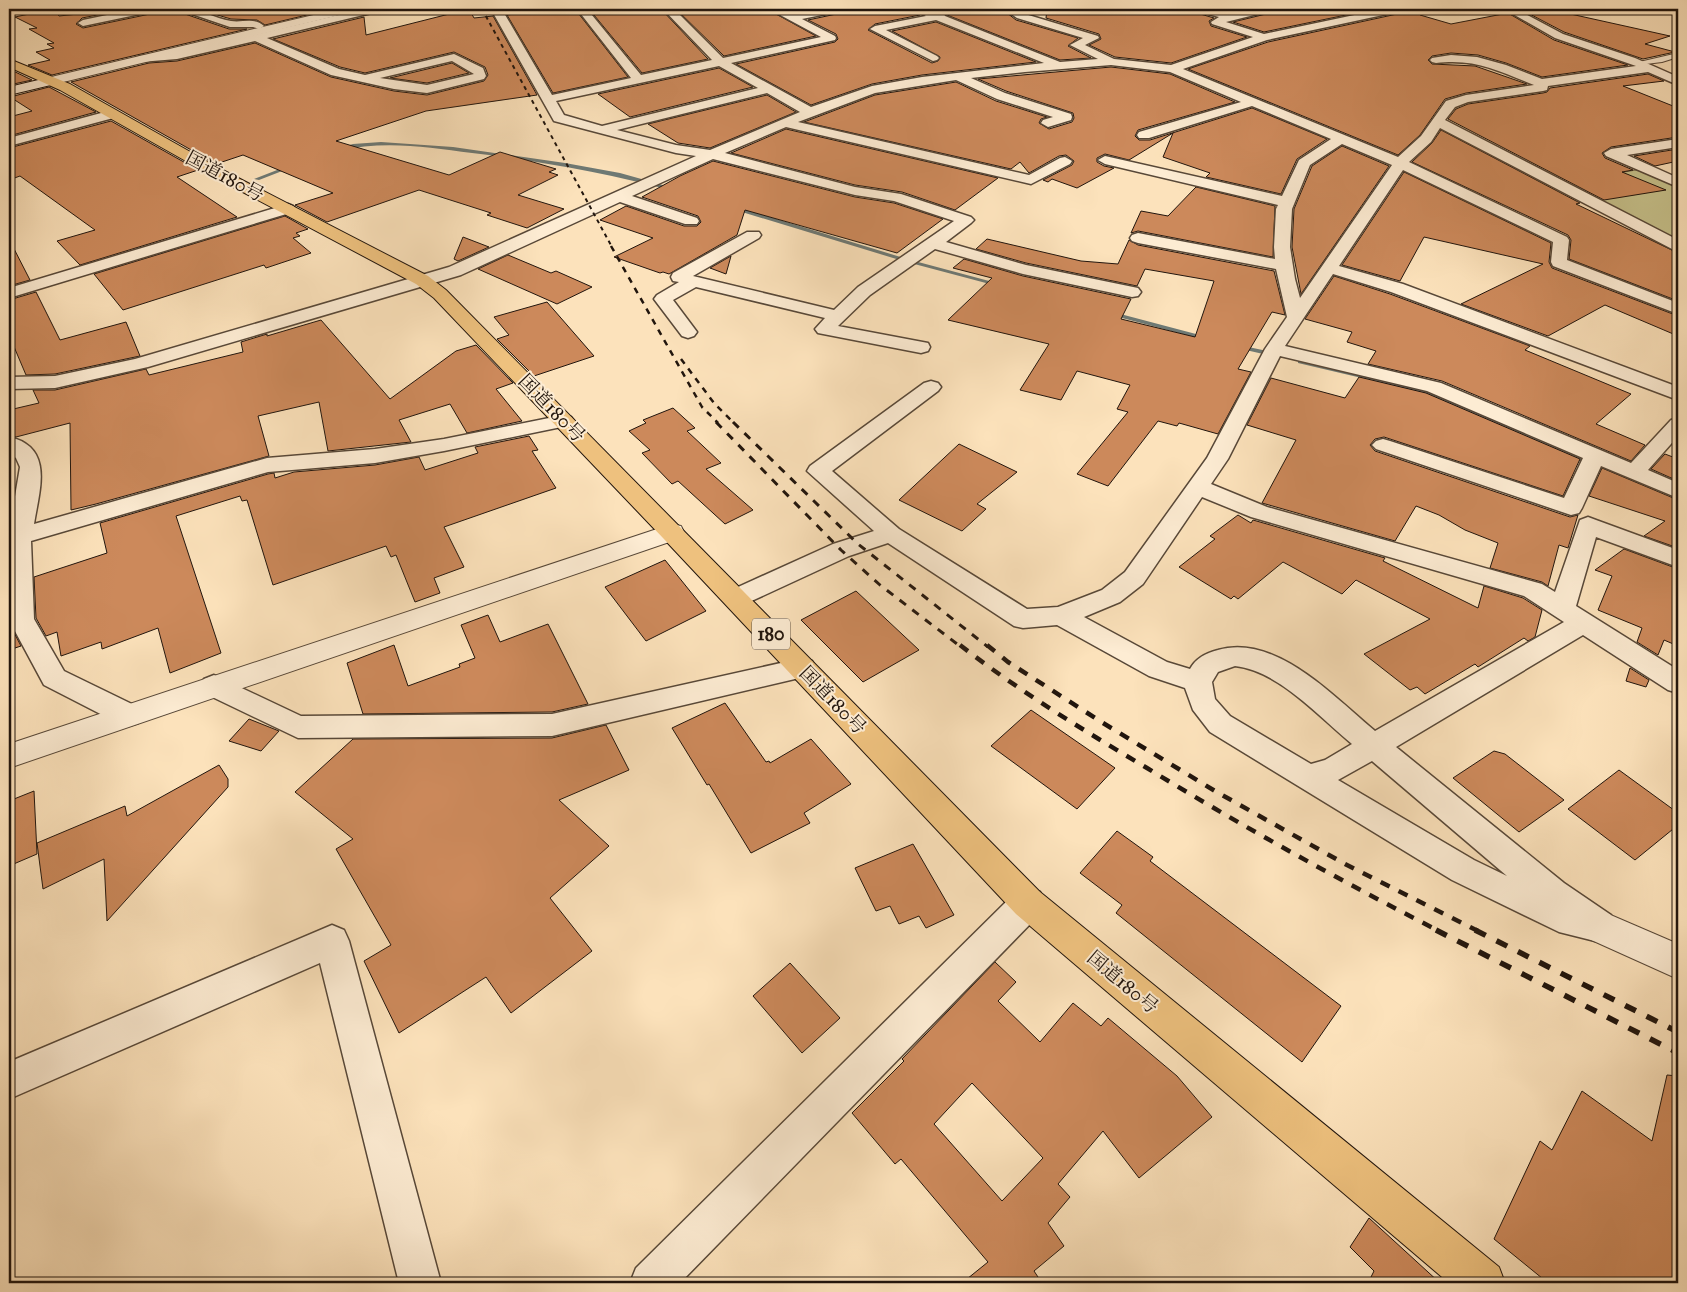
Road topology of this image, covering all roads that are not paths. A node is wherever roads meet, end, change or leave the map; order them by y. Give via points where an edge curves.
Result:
1 (78, 9) edge
2 (150, 9) edge
3 (332, 9) edge
4 (352, 9) edge
5 (376, 9) edge
6 (518, 9) edge
7 (582, 9) edge
8 (668, 9) edge
9 (774, 9) edge
10 (837, 9) edge
11 (918, 9) edge
12 (1009, 9) edge
13 (1201, 9) edge
14 (1266, 9) edge
15 (1397, 9) edge
16 (1509, 9) edge
17 (185, 10) edge
18 (63, 12) dead end
19 (161, 16) dead end
20 (940, 16) junction
21 (791, 18) junction
22 (1229, 18) junction
23 (143, 20) dead end
24 (83, 23) dead end
25 (258, 26) junction
26 (1264, 37) junction
27 (1678, 55) edge
28 (934, 58) dead end
29 (140, 59) junction
30 (1436, 60) dead end
31 (719, 61) junction
32 (1111, 62) junction
33 (9, 63) edge
34 (1643, 65) junction
35 (1062, 66) junction
36 (1172, 69) junction
37 (957, 76) junction
38 (366, 78) junction
39 (638, 79) junction
40 (51, 81) junction
41 (1678, 81) edge
42 (1541, 84) junction
43 (769, 89) junction
44 (9, 91) edge
45 (549, 99) junction
46 (1250, 102) junction
47 (810, 112) junction
48 (112, 114) junction
49 (1439, 122) junction
50 (785, 123) junction
51 (1048, 123) dead end
52 (601, 130) junction
53 (1144, 135) dead end
54 (1341, 139) junction
55 (9, 142) edge
56 (1678, 143) edge
57 (712, 154) junction
58 (1105, 160) dead end
59 (1065, 161) dead end
60 (1400, 163) junction
61 (1678, 182) edge
62 (618, 196) junction
63 (1287, 202) junction
64 (288, 210) junction
65 (691, 221) dead end
66 (754, 235) dead end
67 (1138, 238) dead end
68 (933, 243) junction
69 (1678, 246) edge
70 (1285, 266) junction
71 (1329, 268) junction
72 (422, 280) junction
73 (694, 281) junction
74 (1132, 292) dead end
75 (9, 293) edge
76 (1678, 309) edge
77 (838, 316) junction
78 (1296, 317) junction
79 (688, 332) dead end
80 (921, 347) dead end
81 (1272, 353) junction
82 (9, 383) edge
83 (931, 387) dead end
84 (1678, 394) edge
85 (564, 421) junction
86 (1678, 424) edge
87 (9, 443) edge
88 (1383, 445) dead end
89 (1595, 455) junction
90 (1634, 472) junction
91 (1197, 487) junction
92 (1678, 491) edge
93 (672, 532) junction
94 (891, 534) junction
95 (20, 536) junction
96 (1678, 559) edge
97 (736, 598) junction
98 (1573, 615) junction
99 (1061, 616) junction
100 (802, 668) junction
101 (1198, 682) junction
102 (1678, 682) edge
103 (214, 686) junction
104 (128, 715) junction
105 (1373, 747) junction
106 (9, 756) edge
107 (1308, 777) junction
108 (1028, 902) junction
109 (1599, 926) junction
110 (1678, 962) edge
111 (9, 1081) edge
112 (420, 1283) edge
113 (651, 1283) edge
114 (1483, 1283) edge

1 - 18 street
2 - 24 street
3 - 25 street
4 - 29 street
5 - 25 street
6 - 45 street via 497,11
7 - 39 street
8 - 31 street
9 - 21 street
10 - 21 street
11 - 20 street
12 - 32 street via 1021,16 1094,38 1076,45
13 - 22 street
14 - 22 street
15 - 26 street
16 - 34 street via 1559,36
17 - 25 street via 230,24
19 - 23 street
20 - 28 street via 875,29
20 - 35 street
21 - 31 street via 831,38
22 - 26 street via 1216,22
25 - 29 street via 178,56
25 - 38 street via 335,72
26 - 36 street
27 - 34 lane
29 - 40 street
30 - 42 street via 1474,58
31 - 39 street
31 - 43 street
32 - 35 street
32 - 36 street
33 - 40 highway, 国道180号 / 180
34 - 41 street
34 - 42 street
35 - 37 street
36 - 46 street
37 - 47 street via 872,90
37 - 51 street via 1001,96 1066,117
38 - 38 street via 454,57 478,71 480,76 427,89
39 - 45 street
40 - 44 street
40 - 48 highway, 国道180号 / 180
42 - 49 street via 1543,87 1450,104
43 - 47 street
43 - 52 street
45 - 52 street via 558,118
46 - 53 street
46 - 54 street
47 - 50 street
48 - 55 street
48 - 64 highway, 国道180号 / 180
49 - 60 street
49 - 69 street
50 - 57 street
50 - 59 street via 1031,180
52 - 57 street via 676,149
54 - 60 street
54 - 63 street via 1304,163
56 - 61 street via 1611,153
57 - 62 street
57 - 68 street via 854,191 896,197 966,220
58 - 63 street
60 - 71 street
60 - 76 street via 1561,240 1559,262
62 - 65 street
62 - 72 street via 455,271
63 - 70 street via 1282,247
64 - 72 highway, 国道180号 / 180
64 - 75 street
66 - 73 street via 679,277
67 - 70 street
68 - 74 street via 1023,269
68 - 77 street via 864,291
70 - 78 street
71 - 78 street
71 - 84 street via 1397,288
72 - 82 street via 105,372 55,382
72 - 85 highway, 国道180号 / 180 via 440,294
73 - 77 street
73 - 79 street via 663,299
77 - 80 street via 824,329
78 - 81 street
81 - 89 street via 1434,387
81 - 91 street via 1217,459
83 - 94 street via 818,471
85 - 93 highway, 国道180号 / 180
85 - 95 street via 383,455 267,465
86 - 90 street
87 - 95 street via 26,454 31,467
88 - 89 street via 1571,508
89 - 90 street
90 - 92 street
91 - 98 street via 1259,512 1533,590
91 - 99 street via 1134,578 1111,596
93 - 97 highway, 国道180号 / 180
93 - 103 street
94 - 97 street via 841,550
94 - 99 street via 1023,619
95 - 104 street via 21,618 54,678
96 - 98 street via 1588,525
97 - 100 highway, 国道180号 / 180
98 - 102 street
98 - 105 street
99 - 101 street via 1158,669
100 - 103 street via 552,725 298,727
100 - 108 highway, 国道180号 / 180
101 - 105 street via 1206,666 1216,660 1236,656 1260,660 1287,674
101 - 107 street via 1201,702 1220,724
103 - 104 street
104 - 106 street
105 - 107 street via 1334,769
105 - 109 street via 1553,894
107 - 109 street via 1463,870 1559,916
108 - 113 street
108 - 114 highway, 国道180号 / 180
109 - 110 street
111 - 112 street via 332,941

